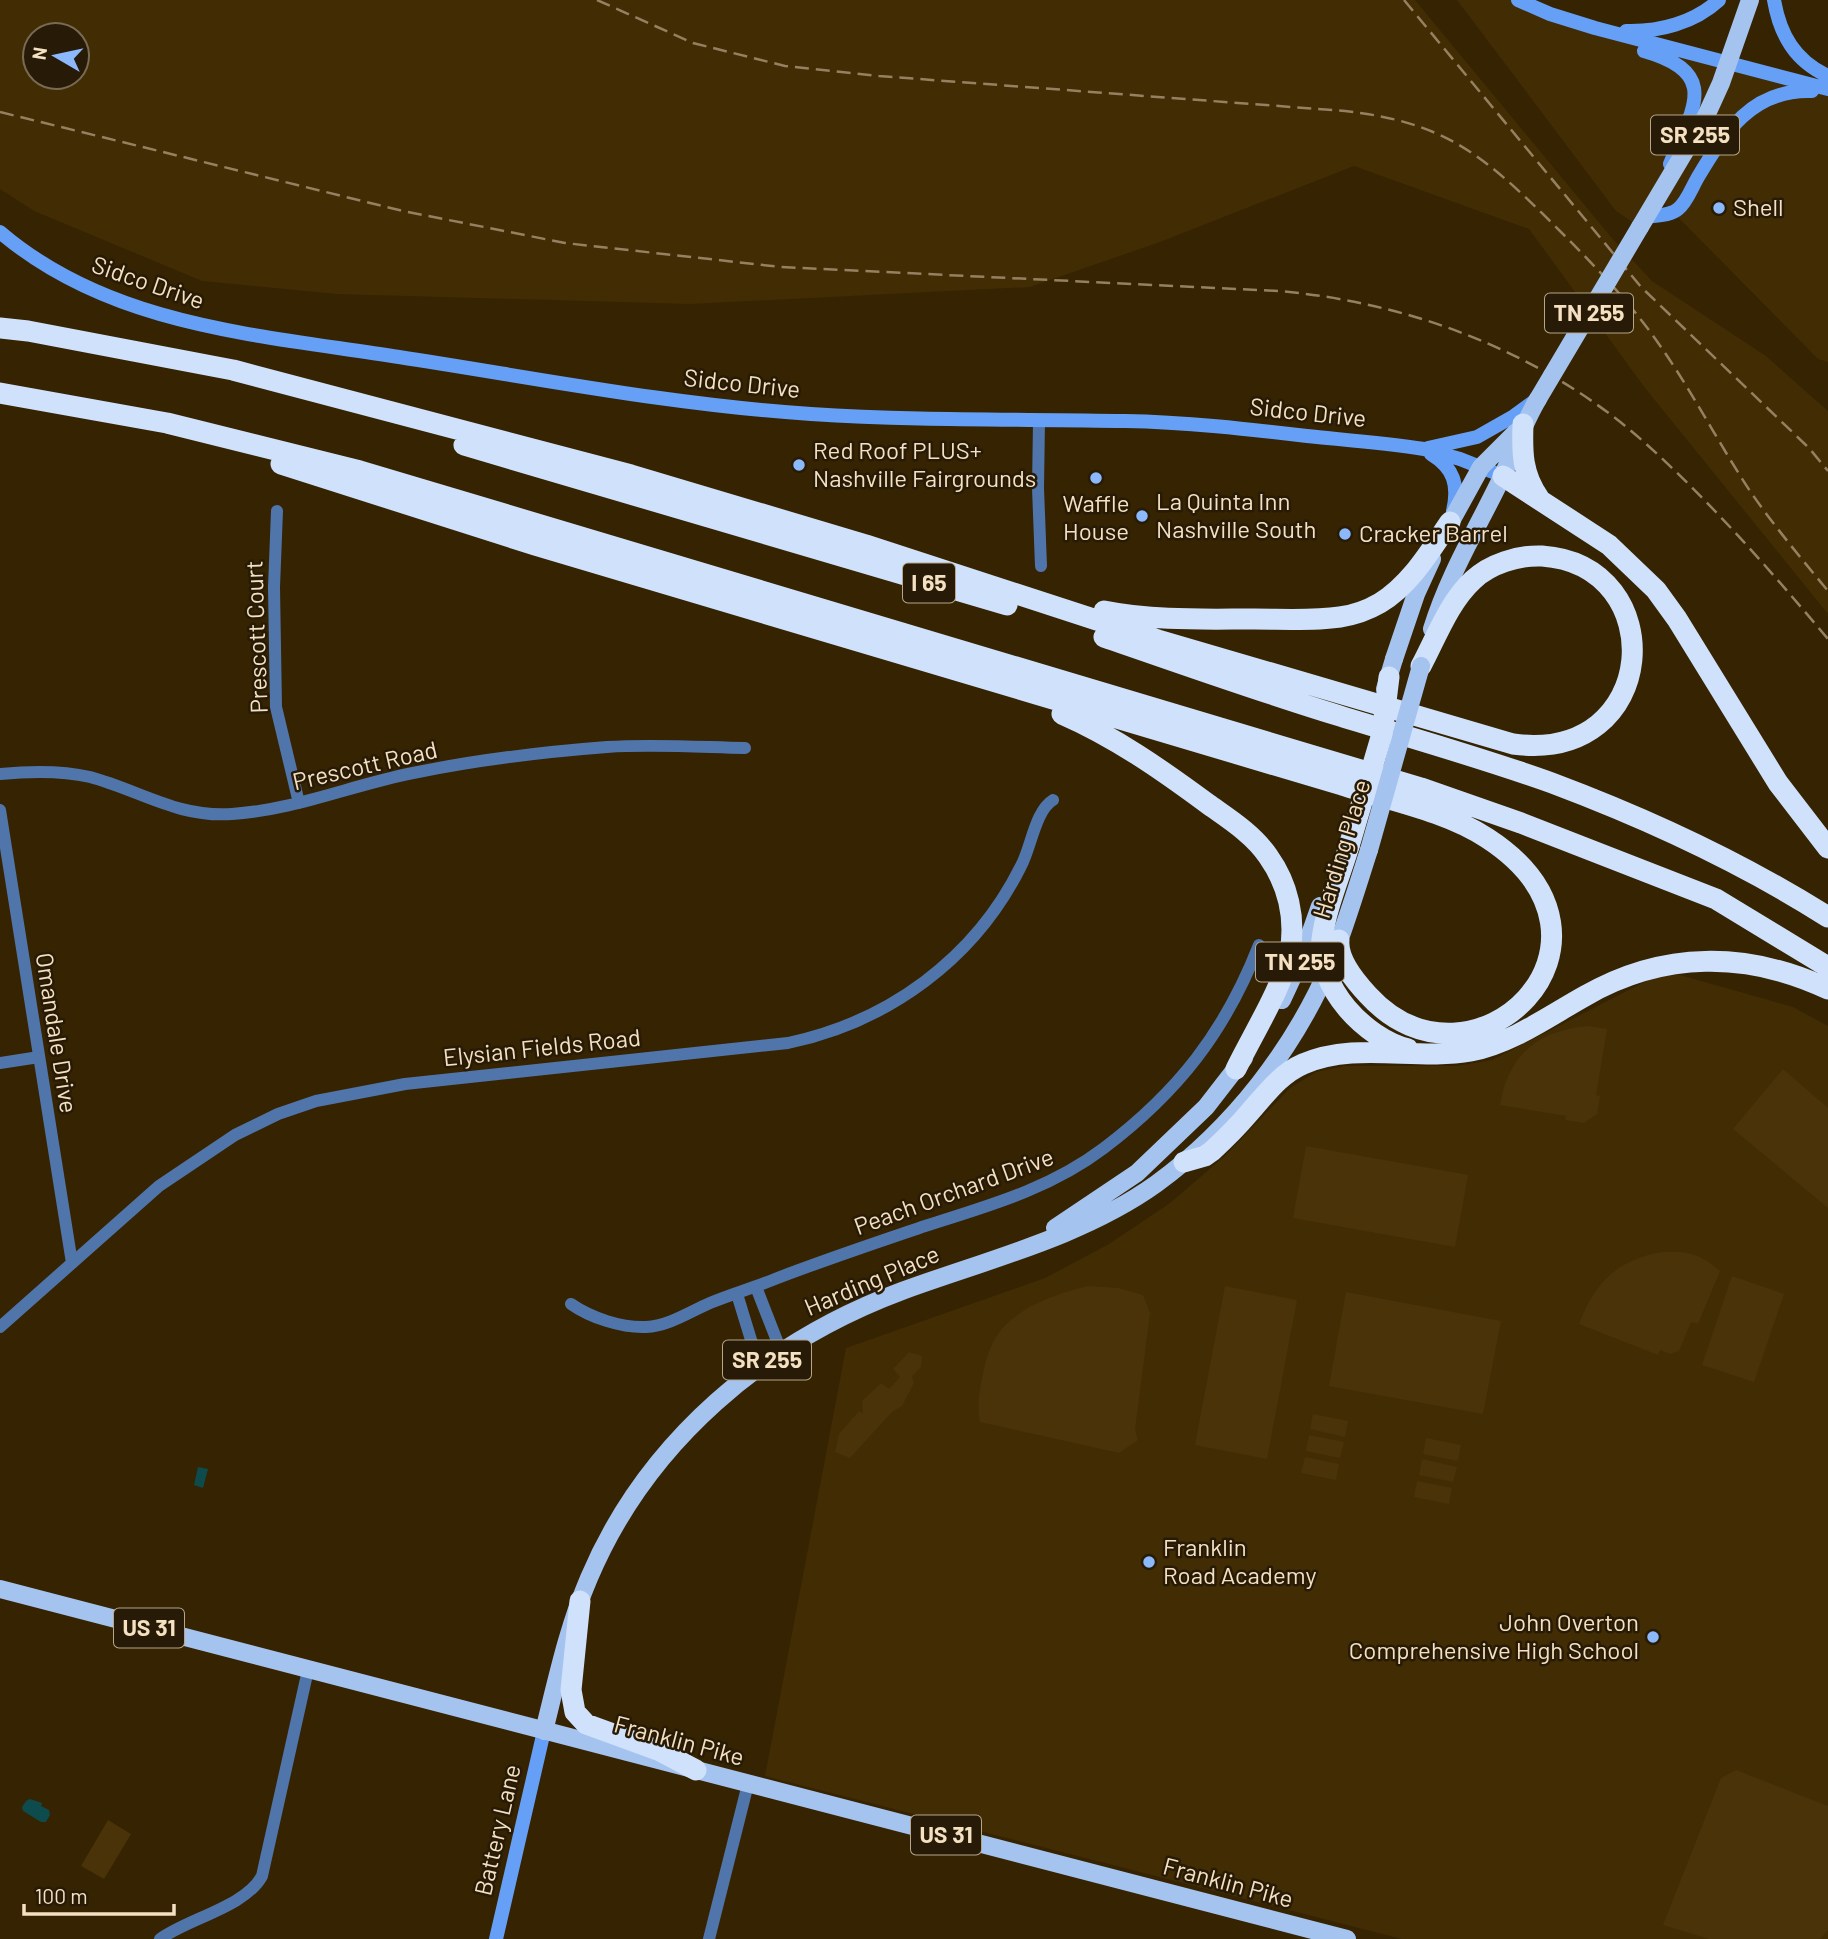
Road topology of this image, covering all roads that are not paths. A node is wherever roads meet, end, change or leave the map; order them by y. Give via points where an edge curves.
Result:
1 (1518, 0) edge
2 (1719, 0) edge
3 (1750, 0) edge
4 (1774, 0) edge
5 (1550, 14) junction
6 (1602, 30) junction
7 (1728, 64) junction
8 (1828, 76) edge
9 (1828, 90) edge
10 (1647, 215) junction
11 (0, 232) edge
12 (0, 328) edge
13 (0, 336) edge
14 (0, 393) edge
15 (78, 407) junction
16 (1518, 420) junction
17 (1039, 421) junction
18 (1420, 448) junction
19 (1481, 467) junction
20 (1503, 476) junction
21 (1540, 499) junction
22 (277, 511) dead end
23 (1450, 522) junction
24 (1041, 566) dead end
25 (1016, 594) junction
26 (1421, 666) junction
27 (1392, 668) joint
28 (974, 675) junction
29 (745, 748) dead end
30 (0, 774) edge
31 (1053, 800) dead end
32 (299, 803) junction
33 (0, 810) edge
34 (1353, 846) junction
35 (1828, 848) edge
36 (1828, 917) edge
37 (1339, 940) junction
38 (1259, 945) dead end
39 (1828, 967) edge
40 (1327, 971) junction
41 (1828, 989) edge
42 (1435, 1053) junction
43 (39, 1057) junction
44 (0, 1063) edge
45 (1236, 1069) junction
46 (1184, 1162) junction
47 (1023, 1248) junction
48 (72, 1263) junction
49 (756, 1287) junction
50 (737, 1294) junction
51 (571, 1304) dead end
52 (0, 1327) edge
53 (781, 1351) junction
54 (759, 1366) junction
55 (0, 1589) edge
56 (580, 1601) junction
57 (308, 1670) junction
58 (544, 1731) junction
59 (696, 1770) junction
60 (748, 1784) junction
61 (1294, 1933) edge
62 (160, 1939) edge
63 (496, 1939) edge
64 (709, 1939) edge
65 (1347, 1939) edge

1 - 5 main road
2 - 6 main road via 1700,15 1671,26
3 - 7 main road, Harding Place / SR 255
4 - 8 main road via 1791,48
5 - 6 main road
5 - 10 main road via 1581,33 1659,55 1680,66 1693,82 1694,103
6 - 7 main road
7 - 9 main road
7 - 10 main road, Harding Place / SR 255 via 1706,116
9 - 10 main road via 1786,93 1753,108 1719,141 1680,207 1669,214
10 - 16 main road, Harding Place / TN 255, bridge via 1538,399
11 - 17 main road, Sidco Drive via 75,282 140,309 198,325 698,404 814,414
12 - 25 highway via 233,370 631,475
13 - 36 highway, I 65 via 349,411 1009,606 1551,783 1671,831
14 - 15 highway, I 65
15 - 28 highway via 227,446 522,541
15 - 39 highway, I 65 via 167,423 360,471 1421,788 1716,899
16 - 18 main road via 1476,437
16 - 19 main road, Harding Place / TN 255
16 - 20 main road, Harding Place / TN 255
16 - 21 highway via 1525,472
17 - 18 main road, Sidco Drive via 1195,424
17 - 24 street
18 - 19 main road, Sidco Drive
18 - 23 main road via 1442,461 1453,475 1456,491
19 - 20 main road, Sidco Drive
19 - 23 main road, Harding Place / TN 255
20 - 21 highway
20 - 26 main road, Harding Place / TN 255 via 1451,576
21 - 35 highway via 1609,545 1656,590 1778,783
22 - 32 street, Prescott Court via 276,707
23 - 25 highway via 1396,591 1371,608 1340,617 1146,617
23 - 27 main road, Harding Place / TN 255 via 1416,594
25 - 26 highway via 1450,727 1525,745 1572,740 1607,716 1628,680 1633,652 1621,605 1609,588 1577,565 1538,556 1489,569 1469,583
26 - 34 main road, Harding Place / TN 255, bridge
27 - 34 highway, bridge via 1382,734
28 - 37 highway via 1454,821 1507,853 1540,892 1551,918 1551,948 1535,988 1499,1020 1460,1033 1418,1029 1383,1010 1352,975
28 - 45 highway via 1091,727 1133,751 1238,826 1269,856 1288,898 1290,951
29 - 32 street, Prescott Road via 609,747 529,755 413,773
30 - 32 street, Prescott Road via 43,771 79,775 202,814
31 - 48 street, Elysian Fields Road via 1042,811 1009,888 981,928 939,971 872,1015 788,1043 405,1084 316,1101 259,1122 199,1158 138,1203
33 - 43 street, Omandale Drive
34 - 37 main road, Harding Place / TN 255
34 - 40 highway via 1322,939
34 - 45 main road, Harding Place / TN 255 via 1321,905 1295,973 1264,1031
37 - 40 main road, Harding Place / TN 255
38 - 49 street, Peach Orchard Drive via 1220,1026 1199,1056 1144,1115 1101,1150 1057,1179 1027,1192
40 - 42 highway via 1343,1004 1369,1030 1402,1047
40 - 46 main road, Harding Place / TN 255 via 1266,1074 1232,1116
41 - 42 highway via 1751,965 1694,961 1659,965 1609,982 1507,1039 1470,1051
42 - 46 highway via 1343,1054 1304,1063 1275,1083 1213,1151
43 - 44 street
43 - 48 street, Omandale Drive
45 - 47 main road, Harding Place / TN 255 via 1206,1107 1137,1173
46 - 47 main road, Harding Place / TN 255 via 1109,1215
47 - 53 main road, Harding Place / SR 255 via 880,1300 812,1331
48 - 52 street, Elysian Fields Road
49 - 50 street, Peach Orchard Drive
49 - 53 street
50 - 51 street, Peach Orchard Drive via 666,1324 645,1327 588,1314
50 - 54 street
53 - 54 main road, Harding Place / SR 255
54 - 56 main road, Harding Place / SR 255 via 696,1420 660,1460 612,1532
55 - 57 main road, Franklin Pike / US 31
56 - 58 main road, Harding Place / SR 255
56 - 59 highway via 572,1690 578,1717 595,1729 660,1751
57 - 58 main road, Franklin Pike / US 31
57 - 62 street via 258,1884
58 - 59 main road, Franklin Pike / US 31
58 - 63 main road, Battery Lane
59 - 60 main road, Franklin Pike / US 31
60 - 61 main road, Franklin Pike / US 31
60 - 64 street
61 - 65 main road, Franklin Pike / US 31

